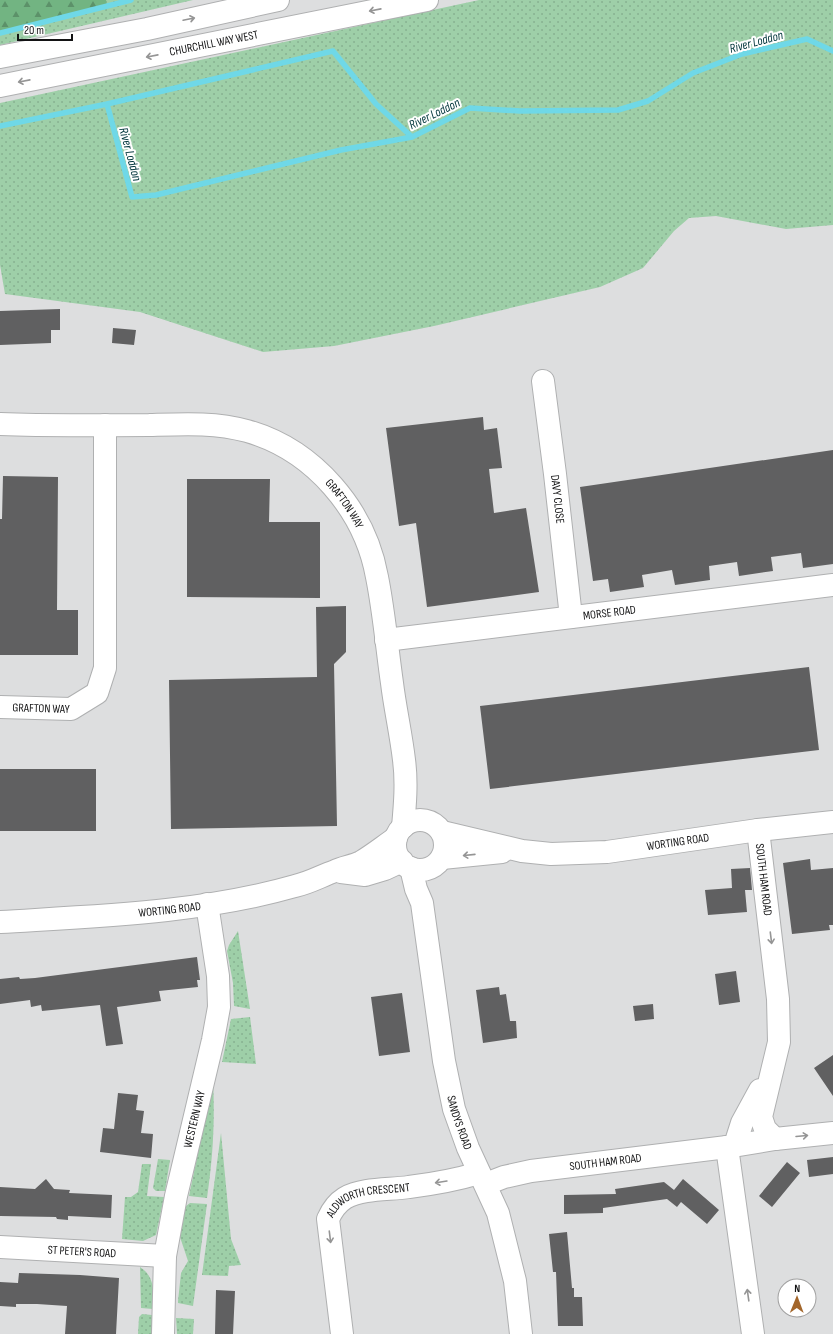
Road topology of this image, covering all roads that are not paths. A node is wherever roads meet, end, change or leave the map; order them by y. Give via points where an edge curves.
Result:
1 (278, 0) edge
2 (427, 0) edge
3 (0, 57) edge
4 (0, 86) edge
5 (543, 381) dead end
6 (0, 424) edge
7 (105, 425) junction
8 (833, 585) edge
9 (571, 617) junction
10 (386, 640) junction
11 (0, 707) edge
12 (405, 761) junction
13 (833, 822) edge
14 (435, 826) junction
15 (758, 830) junction
16 (399, 832) junction
17 (522, 851) junction
18 (421, 864) junction
19 (333, 871) junction
20 (207, 904) junction
21 (0, 922) edge
22 (772, 1071) junction
23 (833, 1134) edge
24 (775, 1139) junction
25 (731, 1146) junction
26 (482, 1179) junction
27 (0, 1247) edge
28 (164, 1256) junction
29 (163, 1334) edge
30 (342, 1334) edge
31 (521, 1334) edge
32 (754, 1334) edge

3 -> 1 street
2 -> 4 street, CHURCHILL WAY WEST
5 - 9 street, DAVY CLOSE
6 - 7 street, GRAFTON WAY
7 - 10 street, GRAFTON WAY via 208,424 247,431 271,440 300,456 317,470 346,502 365,538 377,576
7 - 11 street, GRAFTON WAY via 105,668 96,693 71,709
8 - 9 street, MORSE ROAD
9 - 10 street, MORSE ROAD
10 - 12 street, GRAFTON WAY
12 - 14 street, GRAFTON WAY
12 - 16 street, GRAFTON WAY via 406,795
13 - 15 street, WORTING ROAD
14 - 16 street via 418,820 410,822
14 - 17 street, WORTING ROAD
14 - 18 street via 445,840 445,850
15 - 17 street, WORTING ROAD via 607,852 551,854
15 -> 22 street, SOUTH HAM ROAD via 778,999 780,1042
16 - 18 street via 396,851
16 - 19 street, WORTING ROAD via 360,862
17 -> 18 street, WORTING ROAD
18 - 19 street, WORTING ROAD via 385,869 365,875
18 - 26 street, SANDYS ROAD via 422,903 444,1061 454,1109
19 - 20 street, WORTING ROAD via 295,887
20 - 21 street, WORTING ROAD
20 - 28 street, WESTERN WAY via 218,976 219,1007
22 - 24 street, SOUTH HAM ROAD via 761,1117 765,1128
22 - 25 street, SOUTH HAM ROAD
24 -> 23 street, SOUTH HAM ROAD
24 - 25 street, SOUTH HAM ROAD
25 - 26 street, SOUTH HAM ROAD
32 -> 25 street, SOUTH HAM ROAD
26 -> 30 street, ALDWORTH CRESCENT via 358,1192 333,1208 328,1219
26 - 31 street, SANDYS ROAD via 498,1213 515,1281
27 - 28 street, ST PETER'S ROAD
28 - 29 street, WESTERN WAY

